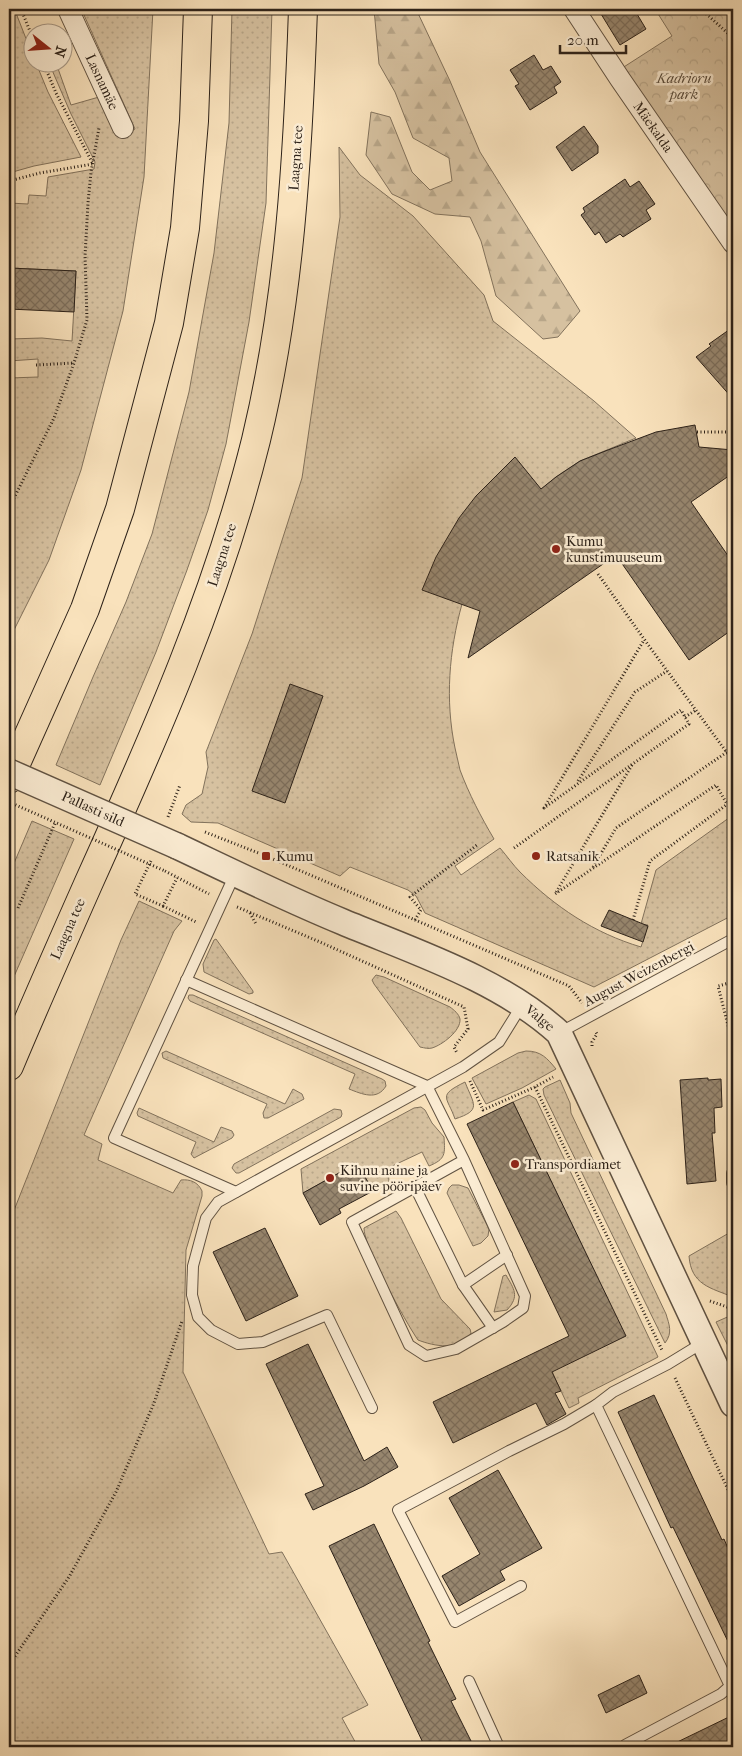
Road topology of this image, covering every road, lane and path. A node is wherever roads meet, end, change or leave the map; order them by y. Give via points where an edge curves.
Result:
1 (21, 9) edge
2 (198, 9) edge
3 (303, 9) edge
4 (574, 9) edge
5 (700, 9) edge
6 (706, 10) edge
7 (72, 11) edge
8 (26, 22) edge
9 (733, 38) edge
10 (47, 72) edge
11 (99, 126) dead end
12 (123, 128) dead end
13 (93, 164) junction
14 (9, 181) edge
15 (733, 243) edge
16 (74, 363) junction
17 (36, 365) dead end
18 (697, 432) dead end
19 (733, 432) edge
20 (9, 508) edge
21 (598, 574) dead end
22 (644, 640) junction
23 (667, 671) junction
24 (696, 710) junction
25 (685, 717) junction
26 (727, 752) junction
27 (733, 761) edge
28 (633, 764) junction
29 (9, 772) edge
30 (9, 779) edge
31 (577, 784) junction
32 (733, 800) edge
33 (9, 802) edge
34 (727, 804) junction
35 (55, 823) junction
36 (478, 845) dead end
37 (177, 846) joint
38 (514, 848) dead end
39 (152, 860) dead end
40 (592, 869) junction
41 (236, 874) junction
42 (177, 878) junction
43 (223, 901) junction
44 (163, 906) junction
45 (18, 908) dead end
46 (250, 912) junction
47 (185, 917) dead end
48 (414, 920) dead end
49 (633, 920) dead end
50 (256, 924) dead end
51 (733, 939) edge
52 (186, 980) junction
53 (733, 982) edge
54 (523, 1004) junction
55 (558, 1033) junction
56 (733, 1064) edge
57 (9, 1066) edge
58 (463, 1066) junction
59 (427, 1086) junction
60 (464, 1160) junction
61 (415, 1187) junction
62 (236, 1192) junction
63 (507, 1255) junction
64 (463, 1284) junction
65 (192, 1295) junction
66 (493, 1328) junction
67 (704, 1342) junction
68 (668, 1364) junction
69 (733, 1404) edge
70 (596, 1405) junction
71 (372, 1408) dead end
72 (733, 1500) edge
73 (521, 1586) dead end
74 (9, 1665) edge
75 (469, 1681) dead end
76 (732, 1686) edge
77 (499, 1747) edge
78 (623, 1747) edge

1 - 8 path
2 - 30 main road via 194,121 185,228 168,324 120,509 89,600
3 - 57 main road, Laagna tee via 298,140 289,240 277,338 256,439 223,557 187,656
4 - 15 street, Mäekalda
5 - 6 path
6 - 9 path
7 - 12 street, Lasnamäe
10 - 13 path
11 - 13 path
13 - 14 path
13 - 16 path via 85,256 86,320
16 - 17 path
16 - 20 path via 54,418
18 - 19 path
21 - 22 path
22 - 23 path
22 - 31 path via 544,808
23 - 24 path
23 - 31 path via 635,692
24 - 25 path
24 - 26 path
25 - 28 path via 690,724
25 - 31 path via 681,710
26 - 27 path
26 - 40 path via 616,828
28 - 38 path
28 - 40 path via 555,894
29 - 37 street, Pallasti sild, bridge
32 - 34 path
33 - 35 path, bridge
34 - 40 path via 716,785
34 - 49 path via 650,861
35 - 42 path, bridge
35 - 45 path
36 - 48 path via 410,897 422,910
37 - 41 street, Valge
39 - 44 path via 135,894
41 - 43 lane
41 - 54 street, Valge via 481,981
42 - 43 path
42 - 44 path
43 - 46 path
43 - 52 lane
44 - 47 path
46 - 50 path
46 - 58 path via 464,1007 468,1029 454,1047
51 - 55 lane, August Weizenbergi
52 - 59 lane
52 - 62 lane via 114,1138
53 - 56 path via 718,986 732,1041
54 - 55 street, Valge
54 - 58 lane via 500,1042
55 - 67 street, Valge
58 - 59 lane
58 - 68 path via 483,1110 535,1087
59 - 60 lane
59 - 62 lane
60 - 61 lane
60 - 63 lane
61 - 64 lane
61 - 66 lane via 352,1222 409,1345 426,1356 456,1349
62 - 65 lane via 218,1202 206,1218 192,1266
63 - 64 lane
63 - 66 lane via 525,1296 523,1308
64 - 66 lane
65 - 71 lane via 198,1316 211,1330 238,1344 263,1342 327,1315
65 - 74 path via 154,1404 116,1492 69,1577
67 - 68 lane
67 - 69 street, Valge
68 - 70 lane via 612,1392
68 - 72 path
70 - 73 lane via 398,1510 455,1622
70 - 76 lane
75 - 77 lane
76 - 78 lane

